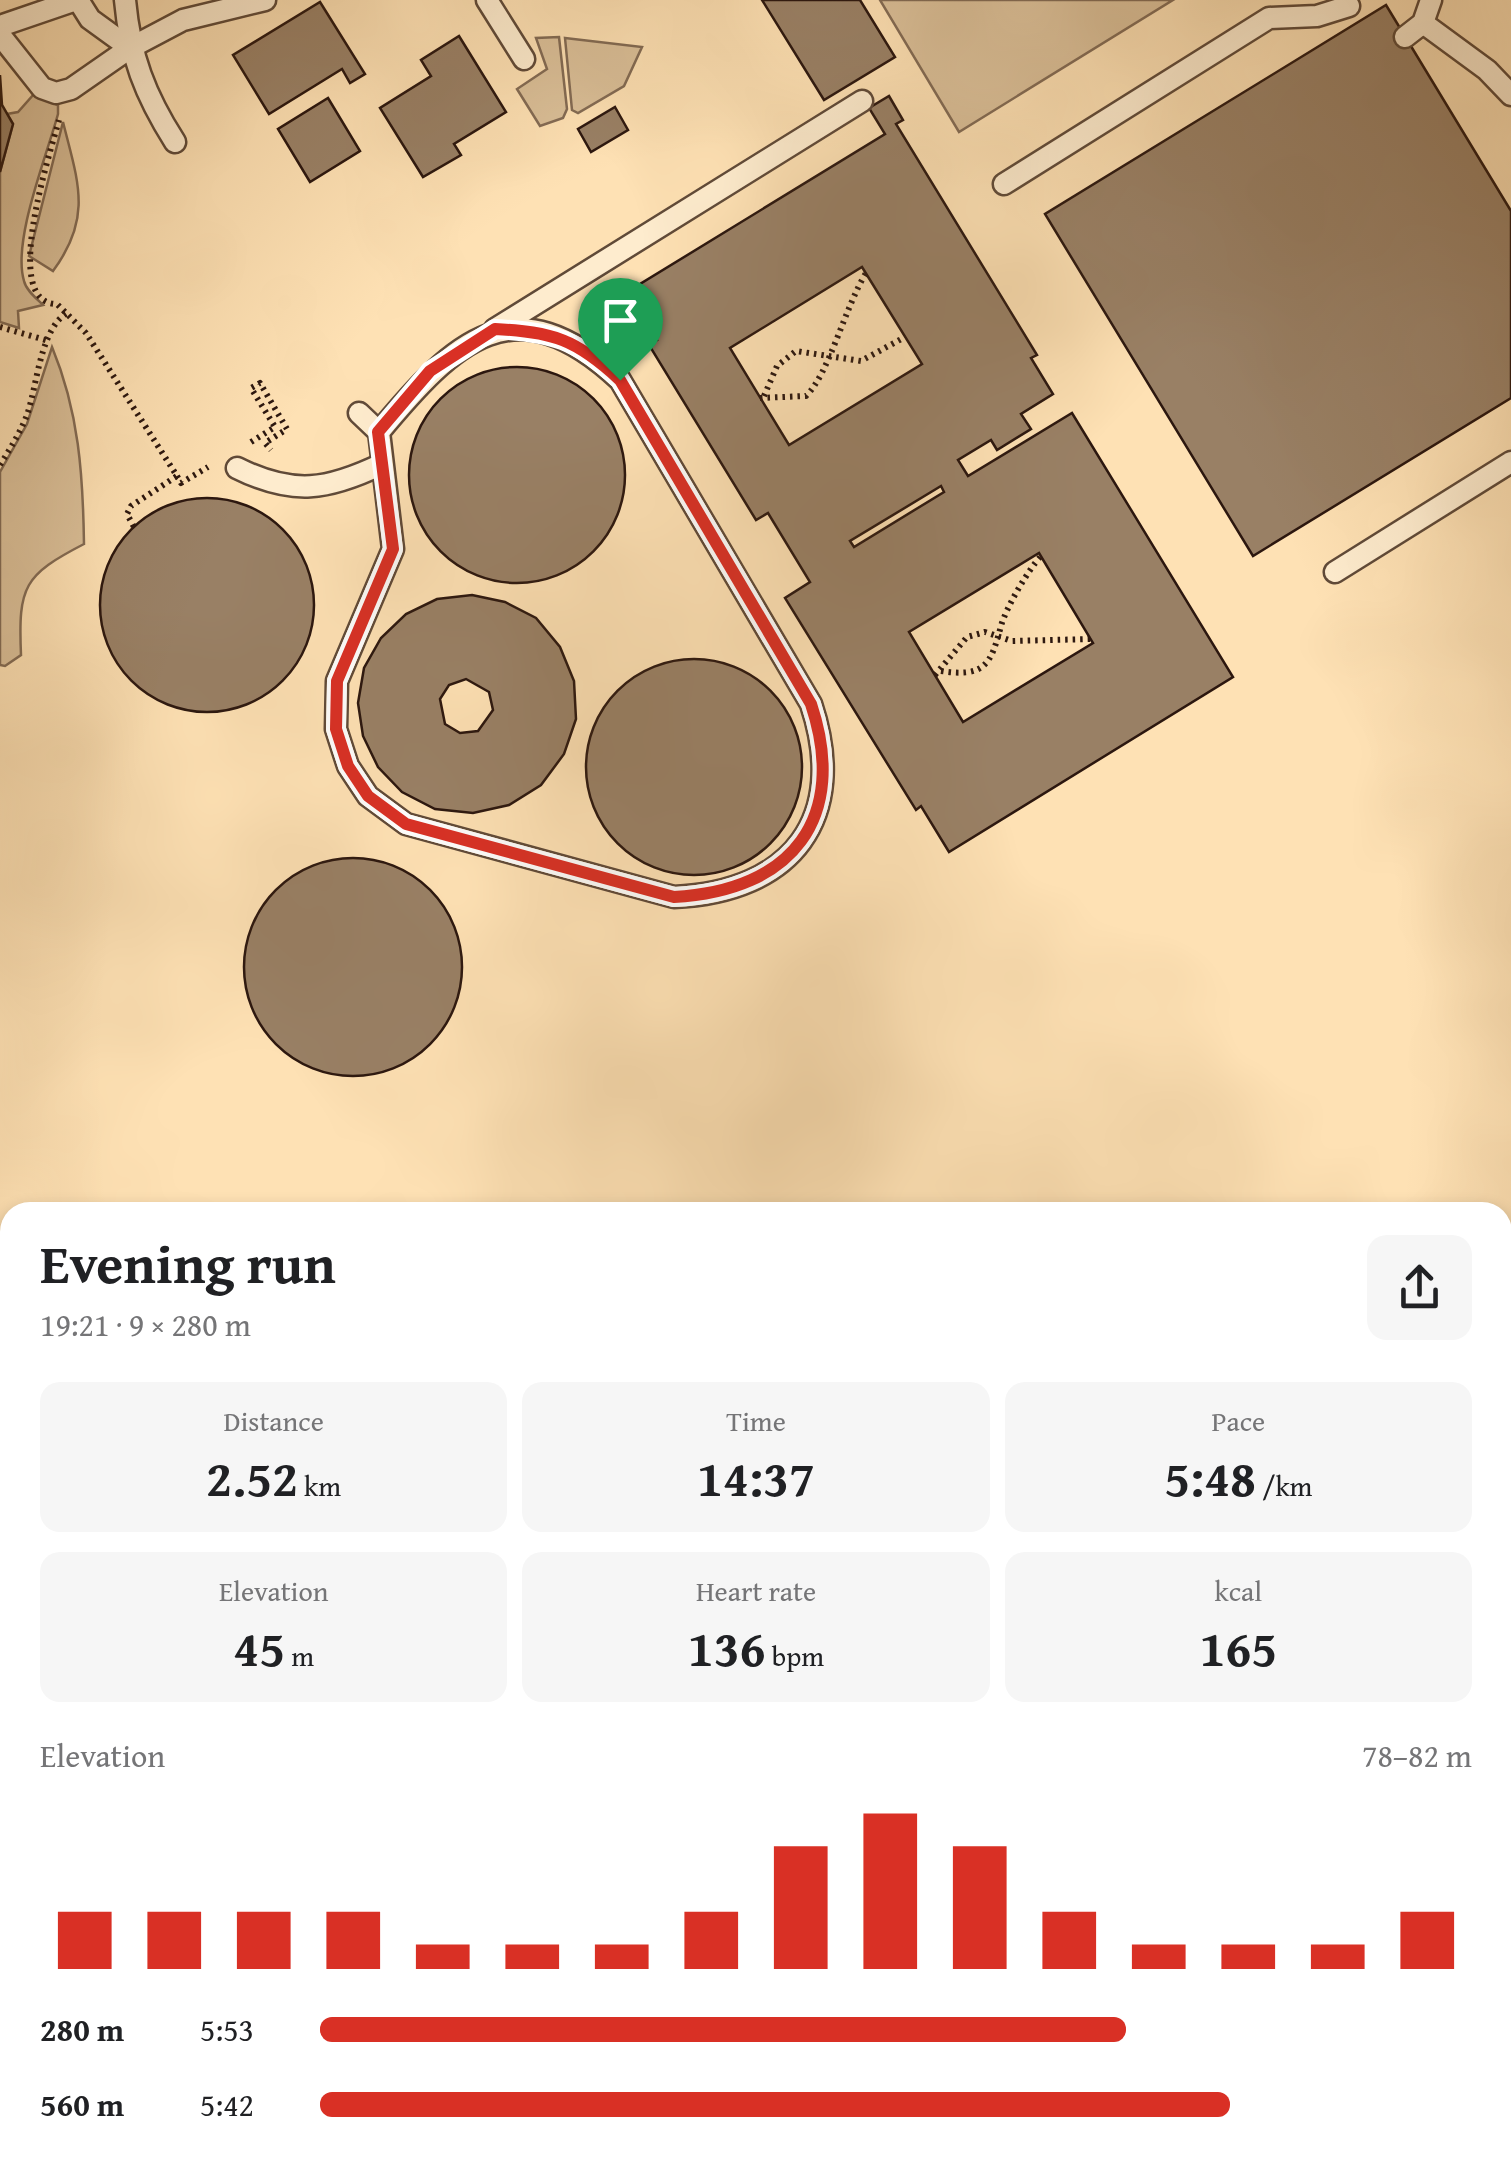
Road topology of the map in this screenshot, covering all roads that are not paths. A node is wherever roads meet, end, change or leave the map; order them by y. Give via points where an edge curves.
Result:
1 (77, 0) edge
2 (125, 0) edge
3 (265, 0) edge
4 (486, 0) edge
5 (1431, 0) edge
6 (1351, 10) edge
7 (1423, 23) junction
8 (0, 26) edge
9 (0, 35) edge
10 (1405, 37) dead end
11 (130, 48) junction
12 (524, 60) dead end
13 (1511, 95) edge
14 (862, 101) dead end
15 (175, 142) dead end
16 (1004, 184) dead end
17 (495, 329) junction
18 (359, 412) dead end
19 (378, 432) junction
20 (239, 458) road end
21 (1511, 462) edge
22 (382, 464) junction
23 (1335, 572) dead end

1 - 8 lane
1 - 11 lane via 90,19
2 - 11 lane
3 - 11 lane via 183,20
4 - 12 lane
5 - 7 lane
6 - 16 lane via 1269,18
7 - 10 lane
7 - 13 lane
9 - 11 lane via 42,88 56,93
11 - 15 lane via 142,86
14 - 17 lane
17 - 19 lane via 430,371
17 - 22 lane via 548,332 597,358 620,380 811,704 823,740 824,776 806,839 747,883 718,895 674,897 406,824 368,796 348,766 336,729 337,681 393,549
18 - 19 lane
19 - 22 lane
20 - 22 lane via 251,475 326,488
21 - 23 lane

